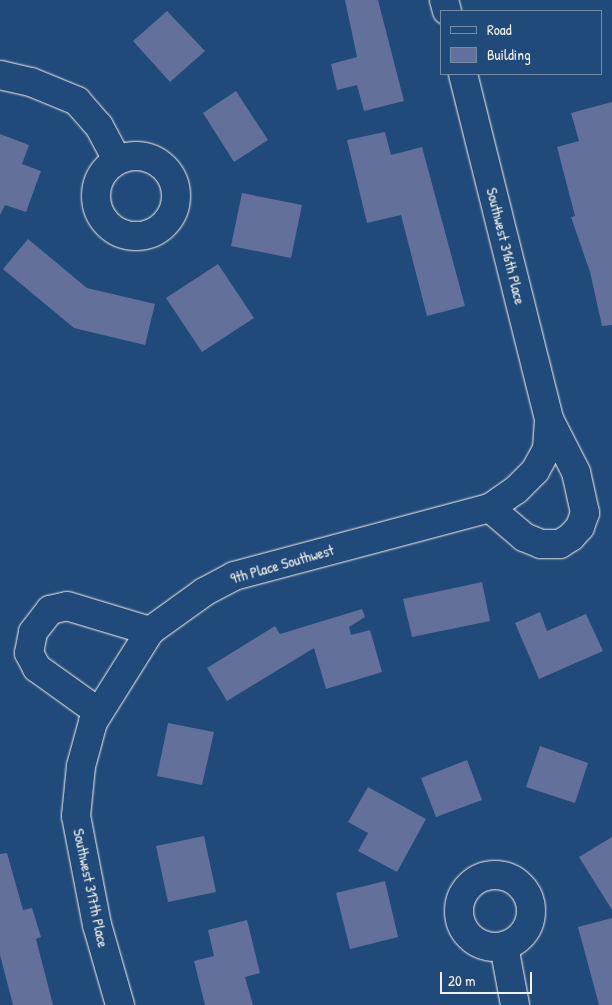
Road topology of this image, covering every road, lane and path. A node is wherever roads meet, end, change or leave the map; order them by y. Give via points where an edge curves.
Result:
1 (0, 75) edge
2 (462, 75) edge
3 (117, 160) dead end
4 (549, 419) junction
5 (490, 508) junction
6 (150, 631) junction
7 (97, 711) junction
8 (504, 946) dead end
9 (120, 1005) edge
10 (515, 1005) edge

1 - 3 street via 31,82 77,101 99,126
2 - 4 street, Southwest 316th Place
4 - 5 street, 9th Place Southwest via 547,449 535,471 516,490
4 - 5 street via 576,472 585,513 580,527 560,544 541,544 524,537
5 - 6 street, 9th Place Southwest via 234,576 204,592
6 - 7 street, 9th Place Southwest
6 - 7 street via 66,606 50,610 33,632 29,653 37,668
7 - 9 street, Southwest 317th Place via 81,766 76,816 97,925
8 - 10 street

